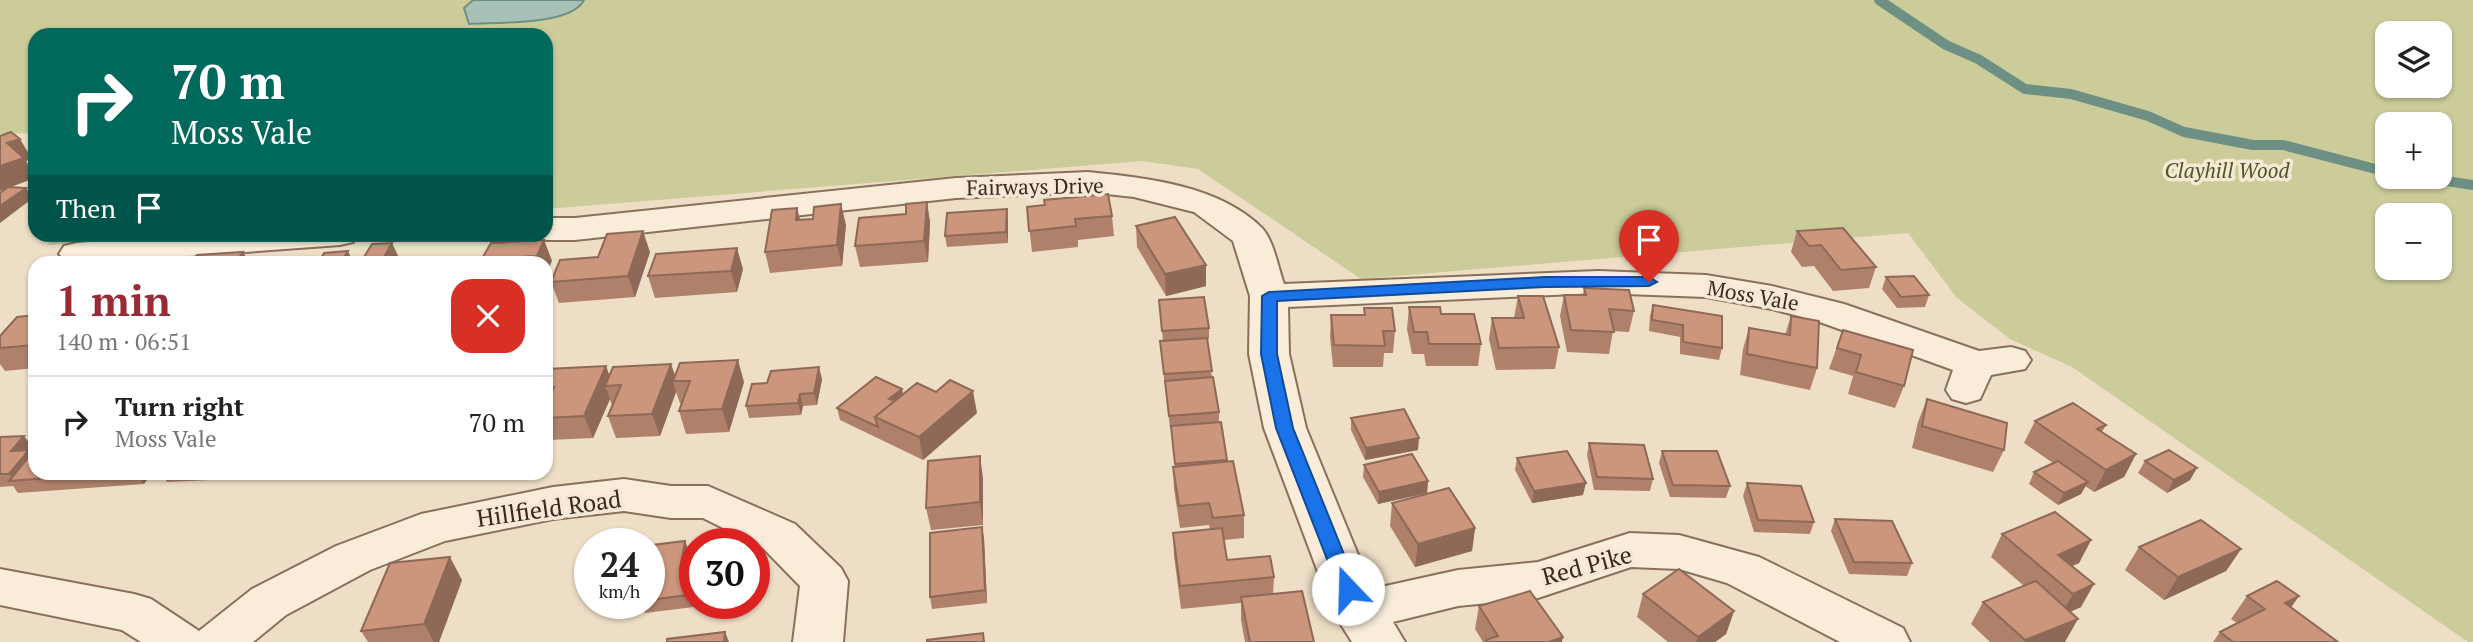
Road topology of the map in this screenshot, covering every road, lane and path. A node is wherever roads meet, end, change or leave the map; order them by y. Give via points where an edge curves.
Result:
1 (553, 229) edge
2 (235, 242) edge
3 (77, 254) dead end
4 (1269, 296) junction
5 (1984, 372) dead end
6 (0, 587) edge
7 (1368, 627) edge
8 (180, 642) edge
9 (218, 642) edge
10 (818, 642) edge
11 (1885, 642) edge

1 - 4 street, Fairways Drive via 956,188 1088,182 1206,205 1249,236
2 - 3 street
4 - 5 street, Moss Vale via 1545,282 1662,283 1740,291 1909,337
4 - 7 street, Fairways Drive via 1269,354 1285,428
6 - 8 street via 134,613
7 - 11 street, Red Pike via 1458,588 1538,580 1630,550 1679,552 1742,570
9 - 10 street, Hillfield Road via 269,602 353,558 437,526 554,503 624,495 708,502 779,536 824,581

